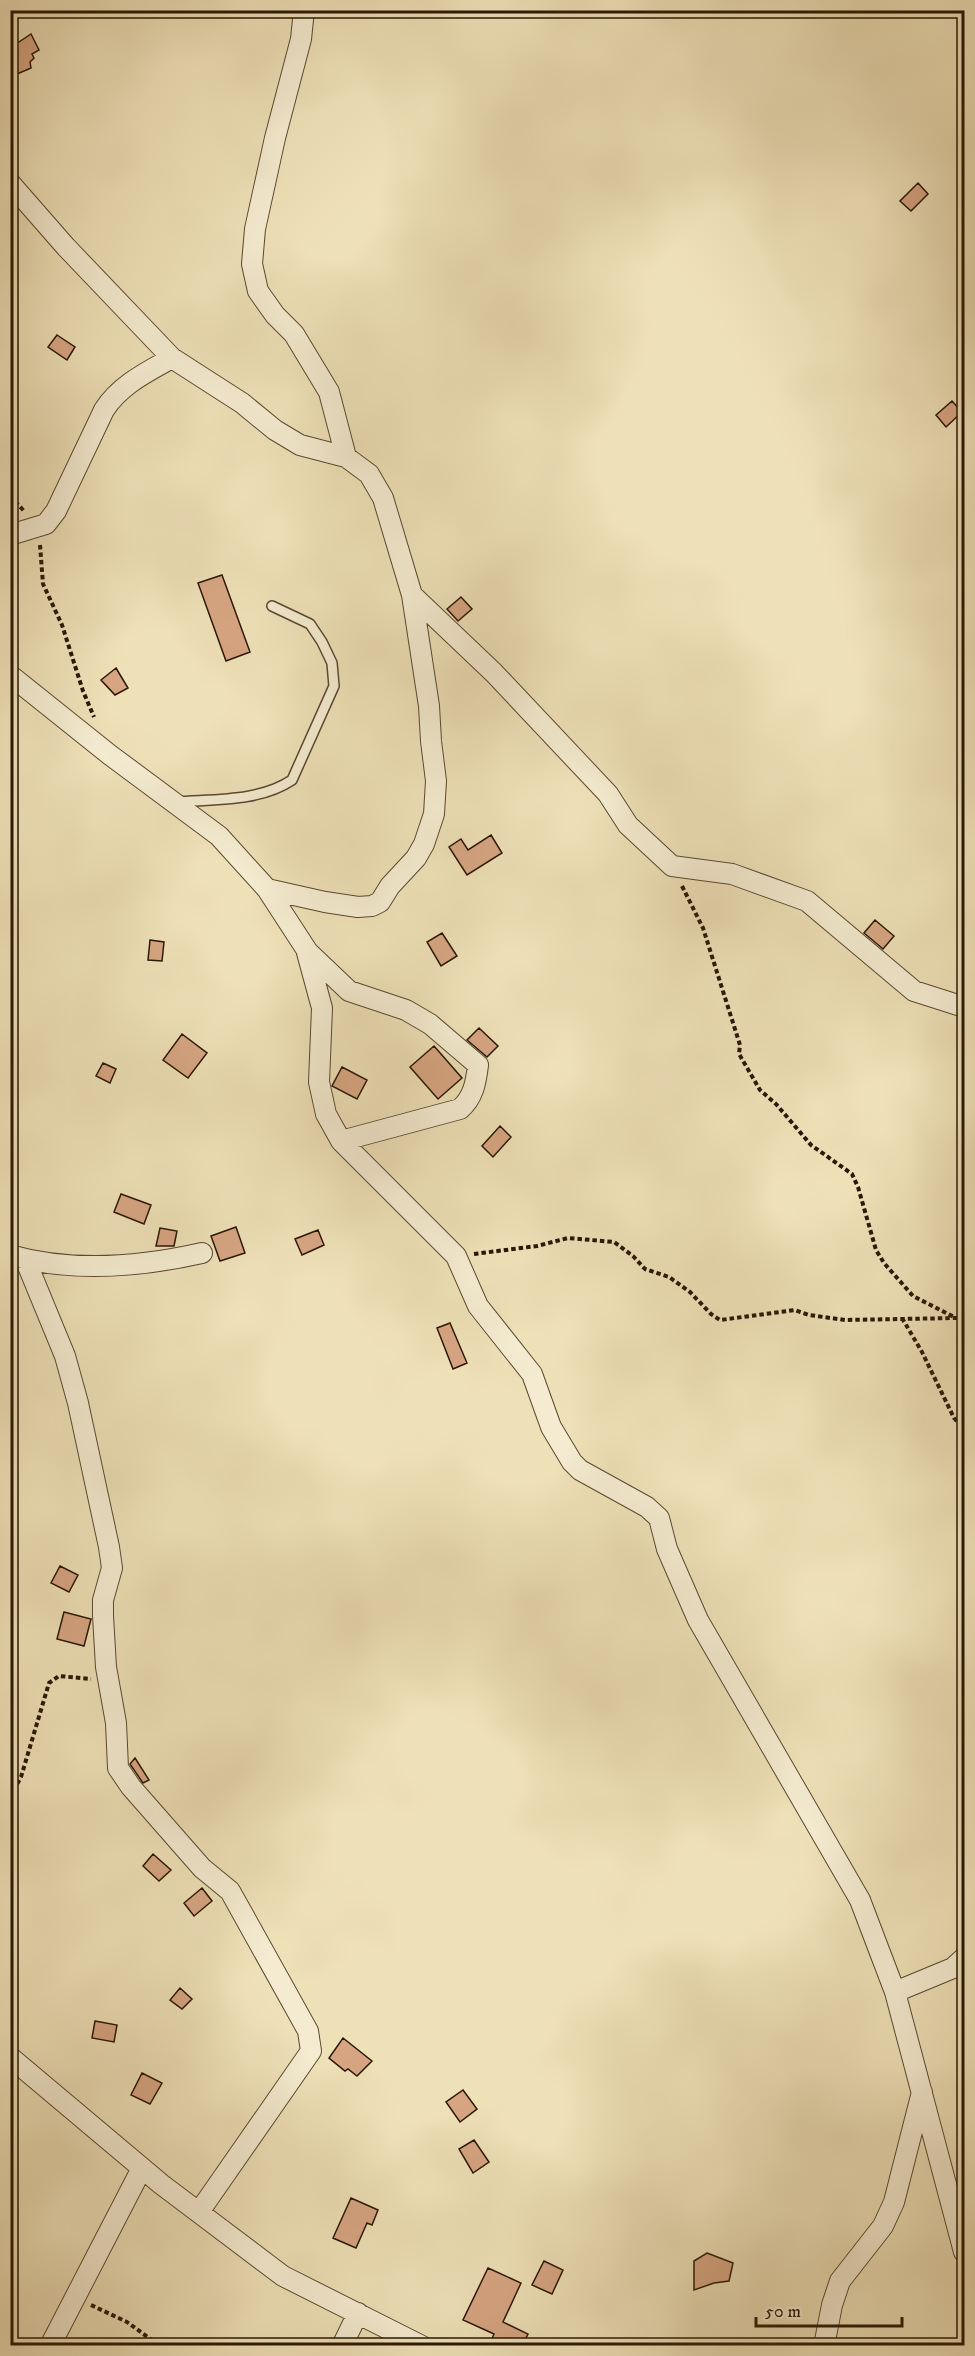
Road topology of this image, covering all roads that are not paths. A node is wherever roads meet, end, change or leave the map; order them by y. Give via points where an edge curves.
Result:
1 (304, 10) edge
2 (10, 183) edge
3 (172, 358) junction
4 (346, 457) junction
5 (10, 535) edge
6 (412, 595) junction
7 (272, 606) dead end
8 (10, 675) edge
9 (173, 802) junction
10 (267, 889) junction
11 (306, 949) junction
12 (964, 1007) edge
13 (341, 1141) junction
14 (202, 1253) dead end
15 (18, 1257) edge
16 (964, 1958) edge
17 (896, 1992) junction
18 (10, 2057) edge
19 (923, 2088) junction
20 (142, 2168) junction
21 (199, 2212) junction
22 (964, 2252) edge
23 (358, 2313) junction
24 (50, 2346) edge
25 (342, 2346) edge
26 (422, 2346) edge
27 (824, 2346) edge

1 - 4 street via 301,39 255,229 252,264 258,291 294,334 329,392
2 - 3 street
3 - 4 street via 300,445
3 - 5 street via 112,397 46,524
4 - 6 street via 369,474 383,498
6 - 10 street via 436,781 434,814 424,844 380,902 372,906 347,905
6 - 12 street via 494,673 608,794 628,825 672,866 732,874 807,901 914,991
7 - 9 lane via 310,624 332,663 334,686 292,780 279,789 243,798
8 - 9 street
9 - 10 street via 219,836
10 - 11 street
11 - 13 street via 322,1008 319,1082 326,1114
11 - 13 street via 348,991 405,1010 430,1023 478,1065 469,1101 460,1109
13 - 17 street via 456,1256 478,1306 532,1374 552,1427 572,1462 659,1518 667,1549 698,1620 860,1900
14 - 15 street via 160,1262 113,1265 65,1266
15 - 21 street via 65,1356 109,1547 112,1568 103,1600 118,1768 202,1868 230,1891 308,2031 310,2051
16 - 17 street via 953,1968
17 - 19 street
18 - 20 street
19 - 22 street
19 - 27 street via 894,2202 882,2226 840,2281
20 - 21 street
20 - 24 street
21 - 23 street via 284,2276
23 - 25 street
23 - 26 street

